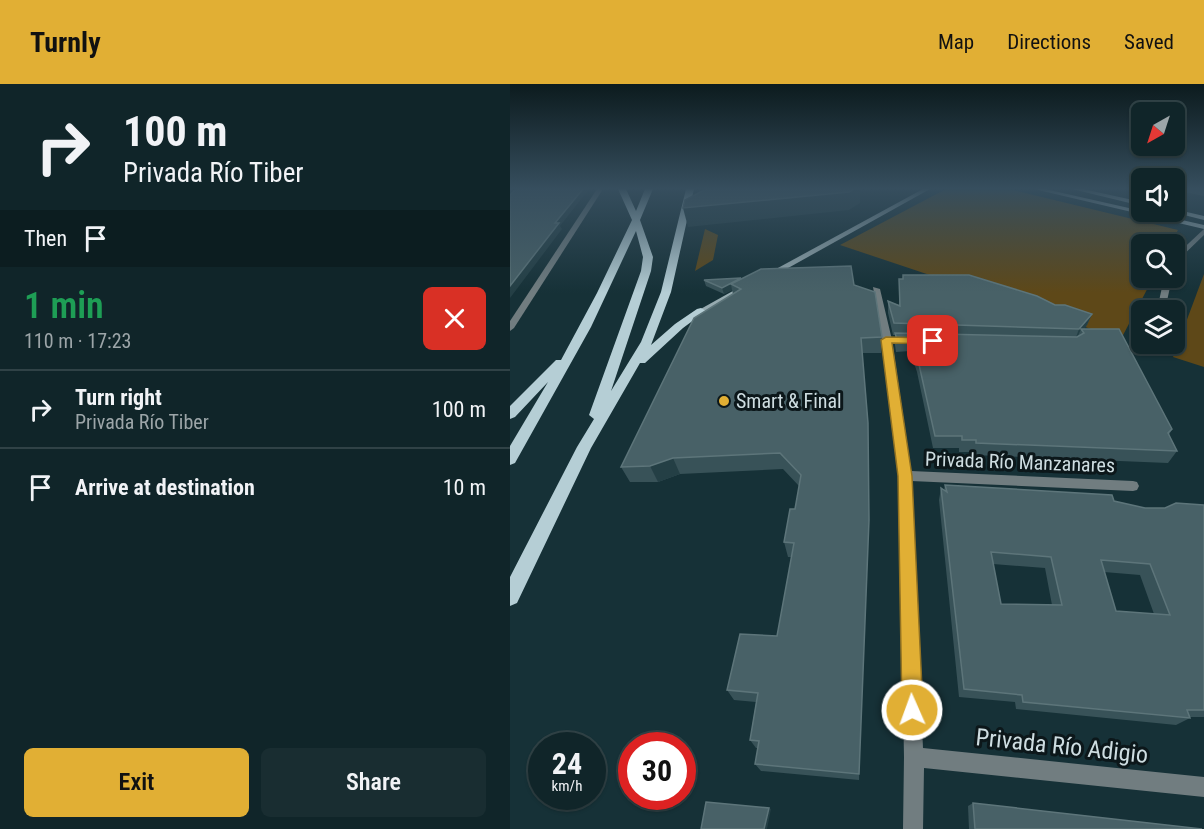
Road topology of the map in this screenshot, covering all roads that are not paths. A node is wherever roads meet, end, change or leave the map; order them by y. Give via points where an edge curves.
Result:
1 (577, 224) edge
2 (634, 224) edge
3 (637, 224) edge
4 (682, 224) edge
5 (863, 224) edge
6 (1182, 224) edge
7 (1204, 229) edge
8 (1185, 250) edge
9 (763, 278) edge
10 (753, 283) edge
11 (876, 289) dead end
12 (702, 311) joint
13 (510, 328) edge
14 (575, 348) junction
15 (630, 370) junction
16 (510, 414) edge
17 (584, 447) junction
18 (510, 459) edge
19 (905, 476) junction
20 (1133, 486) dead end
21 (527, 564) junction
22 (510, 573) edge
23 (510, 597) edge
24 (914, 757) junction
25 (1204, 787) edge
26 (913, 829) edge

1 - 13 street
2 - 14 main road
3 - 17 main road via 648,257 646,271
4 - 15 main road via 666,292 647,342
5 - 9 street
6 - 7 street
7 - 8 street
10 - 12 street
11 - 19 street via 892,340
12 - 15 main road
14 - 16 main road
14 - 18 main road
15 - 17 main road
17 - 21 main road
19 - 20 street, Privada Río Manzanares
19 - 24 street
21 - 22 street
21 - 23 main road
24 - 25 street, Privada Río Adigio
24 - 26 street

